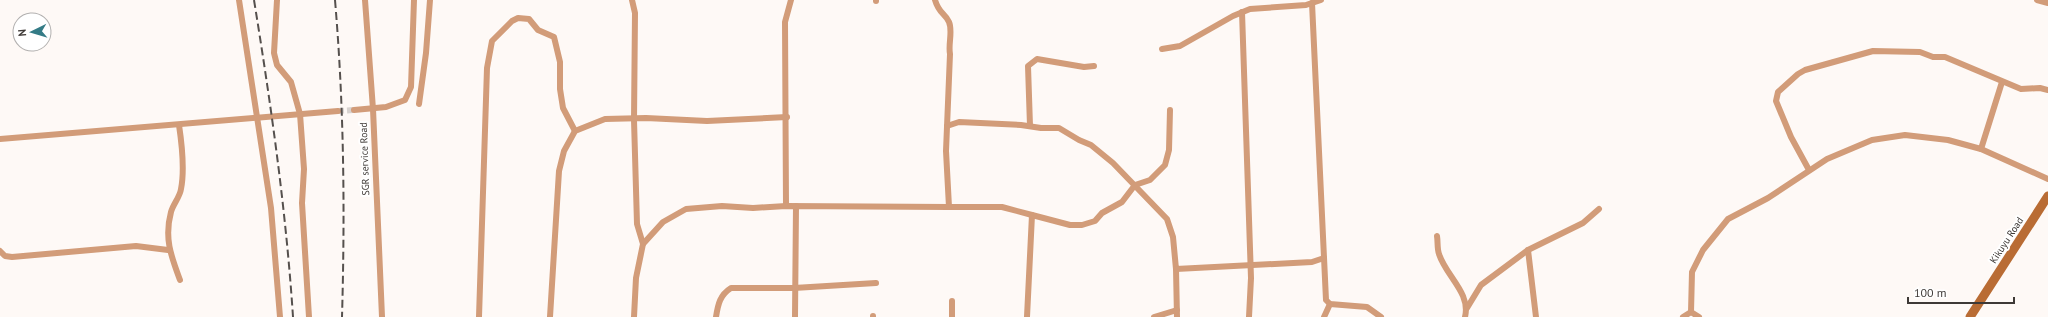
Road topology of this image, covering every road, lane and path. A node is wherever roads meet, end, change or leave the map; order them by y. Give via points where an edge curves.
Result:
1 (239, 0) edge
2 (277, 0) edge
3 (365, 0) edge
4 (414, 0) edge
5 (430, 0) edge
6 (632, 0) edge
7 (791, 0) edge
8 (935, 0) edge
9 (1320, 0) edge
10 (2037, 0) edge
11 (1314, 2) edge
12 (2048, 3) edge
13 (1242, 12) junction
14 (1162, 49) dead end
15 (1094, 66) dead end
16 (2002, 82) junction
17 (2048, 90) edge
18 (419, 104) dead end
19 (373, 109) junction
20 (354, 110) tunnel mouth
21 (1170, 110) dead end
22 (338, 111) tunnel mouth
23 (300, 114) junction
24 (258, 117) junction
25 (787, 117) junction
26 (634, 120) junction
27 (179, 125) junction
28 (947, 126) junction
29 (1030, 126) junction
30 (575, 131) junction
31 (0, 139) edge
32 (1982, 149) junction
33 (1809, 170) junction
34 (2048, 178) edge
35 (1135, 185) junction
36 (2048, 196) edge
37 (786, 206) junction
38 (796, 206) junction
39 (949, 207) junction
40 (1599, 209) dead end
41 (1032, 215) junction
42 (1437, 236) dead end
43 (643, 244) junction
44 (168, 250) junction
45 (1528, 250) junction
46 (0, 251) edge
47 (1324, 258) junction
48 (1250, 266) junction
49 (1176, 269) junction
50 (180, 280) dead end
51 (876, 283) dead end
52 (794, 288) junction
53 (952, 301) dead end
54 (1330, 304) junction
55 (1467, 308) junction
56 (1691, 312) junction
57 (1177, 314) edge
58 (280, 317) edge
59 (309, 317) edge
60 (382, 317) edge
61 (479, 317) edge
62 (550, 317) edge
63 (634, 317) edge
64 (716, 317) edge
65 (795, 317) edge
66 (952, 317) edge
67 (1027, 317) edge
68 (1154, 317) edge
69 (1248, 317) edge
70 (1324, 317) edge
71 (1380, 317) edge
72 (1465, 317) edge
73 (1536, 317) edge
74 (1683, 317) edge
75 (1699, 317) edge
76 (1970, 317) edge

1 - 24 street
2 - 23 street via 274,53 278,65 291,82
3 - 19 street, SGR service Road
4 - 19 street via 411,87 405,100
5 - 18 street
6 - 26 street via 635,13
7 - 25 street via 785,22
8 - 28 street via 938,10 949,21
9 - 11 street
10 - 12 street
11 - 13 street via 1306,6 1250,9
11 - 47 street
13 - 14 street via 1180,46
13 - 48 street
15 - 29 street via 1084,67 1037,59 1028,66
16 - 17 street via 2021,89
16 - 32 street
16 - 33 street via 1945,57 1894,50 1873,51 1805,70 1778,92 1776,101 1791,137
19 - 20 street
19 - 60 street, SGR service Road
21 - 35 street via 1169,150 1165,165 1150,180
22 - 23 street
23 - 24 street
23 - 59 street
24 - 27 street
24 - 58 street via 271,208
25 - 26 street via 707,121 646,118
25 - 37 street
26 - 30 street via 605,119
26 - 43 street via 637,224
27 - 31 street
27 - 44 street via 182,144 181,191 171,210
28 - 29 street via 959,122
28 - 39 street
29 - 35 street via 1059,128 1079,140 1092,144
30 - 61 street via 563,108 560,62 554,37 538,30 529,19 518,18 512,21 492,41 487,68
30 - 62 street via 564,151 559,171
32 - 33 street via 1948,140 1906,135 1872,140 1827,159
32 - 34 street
33 - 56 street via 1722,225 1703,250 1692,272
35 - 41 street via 1122,202 1095,221 1082,225 1070,225
35 - 49 street via 1167,219 1173,237
36 - 76 main road, Kikuyu Road
37 - 38 street
37 - 43 street via 709,206 686,209 663,222
38 - 39 street
38 - 52 street
39 - 41 street via 1002,207
40 - 45 street via 1583,222
41 - 67 street
42 - 55 street via 1439,253 1450,276 1461,290
43 - 63 street via 636,278
44 - 46 street via 136,246 12,258
44 - 50 street
45 - 55 street via 1481,285
45 - 73 street
47 - 48 street via 1312,262
47 - 54 street via 1326,300
48 - 49 street
48 - 69 street
49 - 57 street
51 - 52 street
52 - 64 street via 732,288 724,293
52 - 65 street
53 - 66 street
54 - 70 street
54 - 71 street via 1367,307
55 - 72 street
56 - 74 street
56 - 75 street
57 - 68 street

